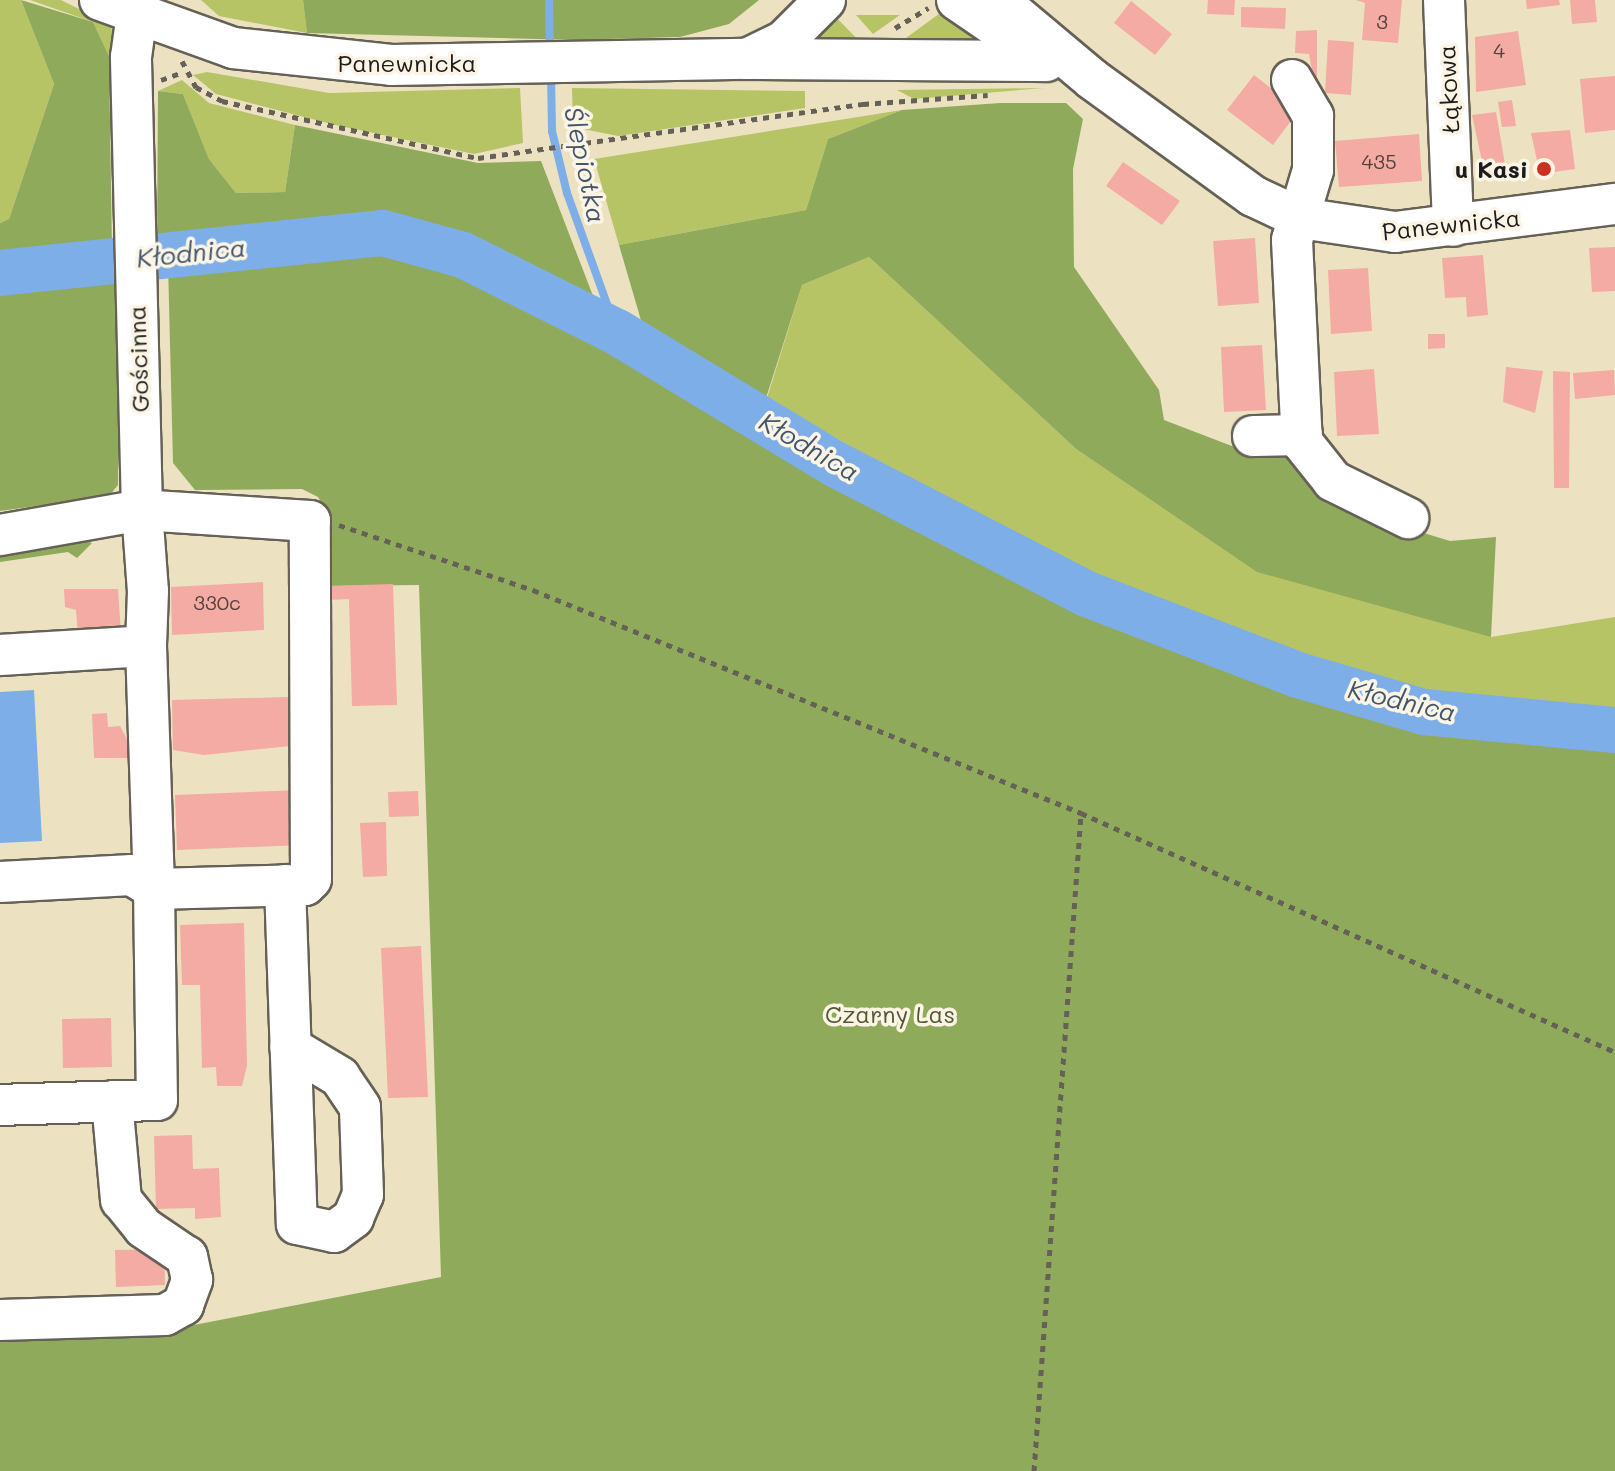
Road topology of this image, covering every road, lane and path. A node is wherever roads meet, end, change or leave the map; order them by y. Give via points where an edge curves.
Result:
1 (100, 0) edge
2 (793, 0) edge
3 (825, 0) edge
4 (936, 0) edge
5 (957, 0) edge
6 (998, 0) edge
7 (1444, 0) edge
8 (137, 14) junction
9 (1031, 28) edge
10 (888, 34) dead end
11 (182, 52) dead end
12 (735, 58) junction
13 (1292, 80) dead end
14 (1000, 95) dead end
15 (1615, 204) edge
16 (1300, 218) junction
17 (1453, 226) junction
18 (1302, 435) junction
19 (1253, 436) dead end
20 (142, 510) junction
21 (1408, 518) dead end
22 (310, 521) junction
23 (0, 535) edge
24 (146, 646) junction
25 (0, 655) edge
26 (1081, 813) junction
27 (0, 882) edge
28 (285, 885) junction
29 (154, 889) junction
30 (290, 1047) dead end
31 (1615, 1052) edge
32 (112, 1101) junction
33 (0, 1105) edge
34 (0, 1320) edge
35 (1034, 1471) edge

1 - 8 street, Panewnicka
2 - 12 street
3 - 12 street, Panewnicka via 784,41
4 - 10 path
5 - 9 street, Panewnicka
6 - 9 street, Panewnicka
7 - 17 street, Łąkowa
8 - 12 street, Panewnicka via 233,48 322,62
8 - 20 street, Gościnna via 131,57
9 - 12 street
9 - 16 street, Panewnicka via 1253,196
11 - 14 path via 183,72 222,101 460,156 511,156 886,103
13 - 16 street via 1313,116 1313,170
15 - 17 street, Panewnicka
16 - 17 street, Panewnicka via 1368,233
16 - 18 street via 1292,240
18 - 19 street
18 - 21 street via 1333,481
20 - 22 street
20 - 23 street
20 - 24 street, Gościnna
22 - 26 path via 364,528 533,590
22 - 28 street via 311,879
24 - 25 street
24 - 29 street, Gościnna
26 - 31 path
26 - 35 path
27 - 29 street via 132,875
28 - 29 street
28 - 30 street
29 - 32 street, Gościnna via 157,1100
32 - 33 street
32 - 34 street via 121,1200 144,1228 187,1257 192,1280 183,1305 165,1315

